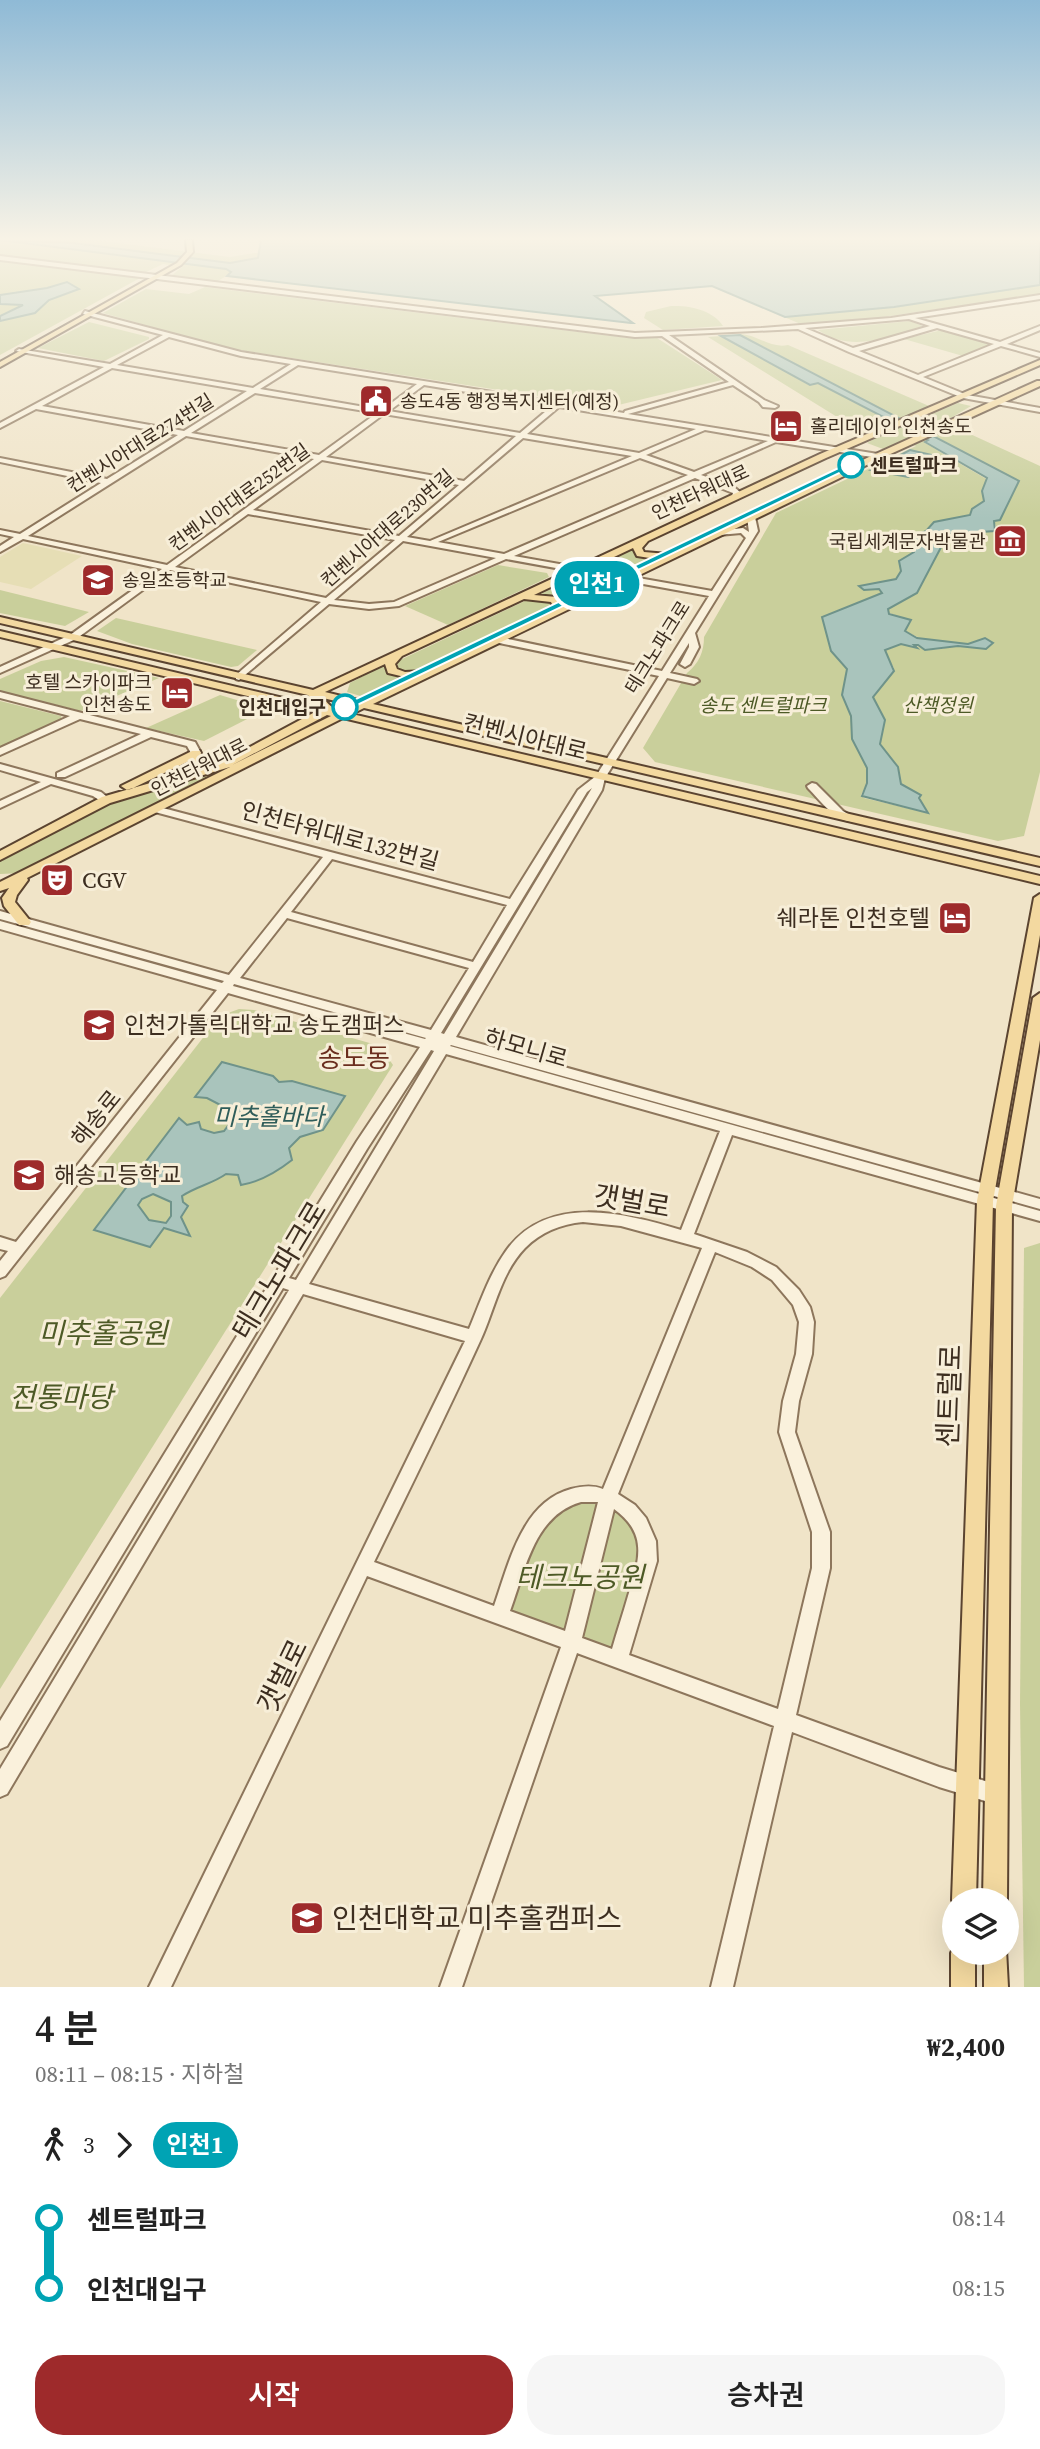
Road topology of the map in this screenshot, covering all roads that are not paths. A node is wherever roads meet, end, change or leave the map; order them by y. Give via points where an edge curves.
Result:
1 (54, 333) edge
2 (149, 333) edge
3 (614, 333) edge
4 (691, 333) edge
5 (808, 333) edge
6 (914, 333) edge
7 (961, 333) edge
8 (1028, 333) edge
9 (663, 334) junction
10 (814, 335) joint
11 (164, 337) junction
12 (1000, 344) junction
13 (22, 351) junction
14 (852, 351) junction
15 (1040, 355) edge
16 (1040, 362) edge
17 (0, 363) edge
18 (296, 364) junction
19 (108, 366) junction
20 (1017, 373) junction
21 (916, 378) junction
22 (735, 382) junction
23 (1040, 382) edge
24 (422, 384) junction
25 (253, 390) junction
26 (965, 397) junction
27 (762, 401) dead end
28 (994, 404) junction
29 (557, 405) junction
30 (35, 407) junction
31 (1040, 410) edge
32 (382, 412) junction
33 (620, 414) junction
34 (0, 426) edge
35 (702, 429) junction
36 (185, 433) junction
37 (519, 434) junction
38 (774, 441) junction
39 (835, 451) junction
40 (640, 455) junction
41 (319, 458) junction
42 (875, 458) junction
43 (0, 460) edge
44 (789, 471) junction
45 (694, 474) junction
46 (108, 482) junction
47 (463, 483) junction
48 (821, 483) junction
49 (723, 485) junction
50 (757, 486) junction
51 (734, 497) junction
52 (247, 511) junction
53 (751, 517) junction
54 (0, 532) edge
55 (719, 533) junction
56 (22, 536) junction
57 (399, 538) junction
58 (750, 538) junction
59 (644, 540) junction
60 (433, 542) junction
61 (0, 550) edge
62 (674, 554) junction
63 (504, 556) junction
64 (494, 560) junction
65 (169, 568) junction
66 (575, 572) junction
67 (622, 581) junction
68 (713, 596) junction
69 (519, 598) junction
70 (326, 601) junction
71 (551, 615) junction
72 (0, 620) edge
73 (691, 633) junction
74 (0, 634) edge
75 (73, 637) junction
76 (499, 640) junction
77 (55, 647) junction
78 (126, 650) junction
79 (401, 654) junction
80 (113, 660) junction
81 (685, 664) dead end
82 (0, 670) edge
83 (432, 672) junction
84 (665, 675) junction
85 (239, 677) junction
86 (694, 681) dead end
87 (313, 694) junction
88 (0, 695) edge
89 (361, 706) junction
90 (327, 710) junction
91 (343, 714) junction
92 (80, 715) junction
93 (151, 733) junction
94 (0, 752) edge
95 (196, 757) junction
96 (226, 764) junction
97 (609, 764) junction
98 (0, 767) edge
99 (56, 778) junction
100 (600, 778) junction
101 (811, 786) dead end
102 (106, 800) junction
103 (0, 805) edge
104 (159, 810) junction
105 (852, 819) junction
106 (330, 855) junction
107 (0, 857) edge
108 (1040, 862) edge
109 (30, 873) junction
110 (0, 877) edge
111 (1040, 880) edge
112 (0, 887) edge
113 (1040, 898) edge
114 (511, 903) junction
115 (283, 913) junction
116 (0, 915) edge
117 (24, 922) junction
118 (0, 925) edge
119 (475, 966) junction
120 (227, 984) junction
121 (1040, 998) edge
122 (437, 1042) junction
123 (728, 1129) junction
124 (995, 1198) junction
125 (1040, 1204) edge
126 (1040, 1216) edge
127 (685, 1237) junction
128 (0, 1243) edge
129 (710, 1247) junction
130 (18, 1248) junction
131 (0, 1272) edge
132 (279, 1282) junction
133 (299, 1288) junction
134 (474, 1337) junction
135 (608, 1498) junction
136 (365, 1567) junction
137 (499, 1616) junction
138 (571, 1644) junction
139 (618, 1659) junction
140 (785, 1720) junction
141 (0, 1739) edge
142 (967, 1785) junction
143 (0, 1787) edge
144 (995, 1794) junction
145 (964, 1888) edge
146 (995, 1888) edge
147 (963, 1965) edge
148 (996, 1965) edge
149 (160, 1987) edge
150 (451, 1987) edge
151 (722, 1987) edge
152 (962, 1987) edge
153 (996, 1987) edge

1 - 13 main road
2 - 11 street
3 - 9 street
4 - 9 street
5 - 10 street
6 - 14 street
7 - 12 street
8 - 12 street
9 - 22 street
10 - 14 street
11 - 18 street via 237,356
11 - 19 street
12 - 15 street
12 - 21 street
13 - 17 main road
13 - 19 street
14 - 21 street
16 - 20 main road
18 - 24 street
18 - 25 street, 컨벤시아대로274번길
19 - 25 street
19 - 30 street
20 - 23 main road via 1024,380
20 - 26 main road
21 - 26 street
22 - 27 street
22 - 33 street
23 - 28 main road
24 - 29 street
24 - 32 street, 컨벤시아대로252번길
25 - 32 street
25 - 36 street, 컨벤시아대로274번길
26 - 28 street
26 - 39 main road, 인천타워대로
28 - 31 street
28 - 42 main road, 인천타워대로
29 - 33 street
29 - 37 street, 컨벤시아대로230번길
30 - 34 street
30 - 36 street
32 - 37 street
32 - 41 street, 컨벤시아대로252번길
33 - 35 street
33 - 39 street
35 - 38 street
35 - 40 street
36 - 41 street
36 - 46 street, 컨벤시아대로274번길
37 - 40 street
37 - 47 street, 컨벤시아대로230번길
38 - 39 street
38 - 45 street
39 - 42 street
39 - 44 main road, 인천타워대로
40 - 45 street
40 - 60 street
41 - 47 street
41 - 52 street, 컨벤시아대로252번길
42 - 48 main road, 인천타워대로
43 - 46 street
44 - 48 main road via 819,470 825,475
44 - 50 main road, 인천타워대로
45 - 49 street
45 - 63 street
46 - 56 street, 컨벤시아대로274번길
47 - 57 street, 컨벤시아대로230번길
48 - 53 main road, 인천타워대로
49 - 50 street
49 - 51 street via 735,491
50 - 51 main road, 인천타워대로
51 - 59 main road, 인천타워대로
52 - 57 street
52 - 65 street, 컨벤시아대로252번길
53 - 55 main road, 인천타워대로
53 - 58 street, 테크노파크로 via 755,528
54 - 56 street
55 - 58 street via 740,529
55 - 62 main road, 인천타워대로
56 - 61 street, 컨벤시아대로274번길
56 - 65 street
57 - 60 street
57 - 64 street
57 - 70 street, 컨벤시아대로230번길
58 - 68 street, 테크노파크로
59 - 62 main road via 636,549 642,555
59 - 66 main road, 인천타워대로
60 - 63 street
62 - 67 main road, 인천타워대로
63 - 64 street
63 - 66 street
64 - 66 street
64 - 70 street via 396,604 365,608
65 - 70 street
65 - 75 street, 컨벤시아대로252번길
66 - 67 street
66 - 69 main road, 인천타워대로
67 - 68 street
67 - 71 main road, 인천타워대로
68 - 73 street, 테크노파크로
69 - 71 main road via 554,599 558,606
69 - 79 main road, 인천타워대로
70 - 85 street, 컨벤시아대로230번길
71 - 76 main road, 인천타워대로
72 - 75 main road, 컨벤시아대로
73 - 81 street via 694,647
73 - 84 street, 테크노파크로
74 - 77 main road, 컨벤시아대로
75 - 77 street, 컨벤시아대로252번길
75 - 78 main road, 컨벤시아대로
76 - 83 main road, 인천타워대로
76 - 84 street
77 - 80 main road, 컨벤시아대로
77 - 82 street
78 - 80 main road via 100,653
78 - 85 main road, 컨벤시아대로
79 - 83 main road via 390,663 392,671 408,676
79 - 87 main road, 인천타워대로
80 - 90 main road, 컨벤시아대로
83 - 89 main road, 인천타워대로
84 - 86 street
84 - 97 street, 테크노파크로
85 - 87 main road, 컨벤시아대로
87 - 89 main road, 컨벤시아대로
87 - 90 main road
88 - 92 street
89 - 91 main road, 인천타워대로
89 - 97 main road, 컨벤시아대로
90 - 91 main road, 컨벤시아대로
90 - 96 main road, 인천타워대로
91 - 100 main road, 컨벤시아대로
91 - 104 main road, 인천타워대로
92 - 93 street
92 - 94 street
93 - 95 street via 191,744
93 - 99 street
95 - 96 main road via 206,765
95 - 102 main road
96 - 102 main road, 인천타워대로
97 - 100 street, 테크노파크로
97 - 105 main road, 컨벤시아대로
98 - 99 street
99 - 102 street
99 - 103 street
100 - 111 main road, 컨벤시아대로
100 - 114 street, 테크노파크로 via 583,790
100 - 122 street, 테크노파크로 via 527,905
101 - 105 street
102 - 107 main road, 인천타워대로
104 - 106 street, 인천타워대로132번길
104 - 109 main road, 인천타워대로
105 - 108 main road, 컨벤시아대로
106 - 114 street, 인천타워대로132번길
106 - 115 street, 해송로
109 - 110 main road
109 - 112 main road, 인천타워대로
109 - 117 main road via 9,893 7,901
113 - 124 main road, 센트럴로
114 - 119 street, 테크노파크로
115 - 119 street
115 - 120 street, 해송로
116 - 117 street, 하모니로
117 - 120 street, 하모니로
118 - 120 street, 하모니로
119 - 122 street, 테크노파크로
120 - 122 street, 하모니로
120 - 130 street, 해송로
121 - 124 main road, 센트럴로
122 - 123 street, 하모니로
122 - 124 street, 하모니로
122 - 132 street, 테크노파크로 via 362,1145
122 - 133 street, 테크노파크로
123 - 124 street, 하모니로
123 - 127 street
124 - 125 street, 하모니로
124 - 126 street, 하모니로
124 - 142 main road, 센트럴로
124 - 144 main road, 센트럴로 via 1006,1288
127 - 129 street, 갯벌로
127 - 134 street, 갯벌로 via 601,1218 575,1217 543,1227 508,1257
128 - 130 street
129 - 135 street
129 - 140 street, 갯벌로 via 757,1263 779,1278 796,1297 806,1322 786,1432 821,1532 821,1568
130 - 131 street, 해송로
132 - 133 street
132 - 141 street, 테크노파크로
133 - 134 street
133 - 143 street, 테크노파크로
134 - 136 street, 갯벌로
135 - 137 street via 579,1496 550,1507 537,1522
135 - 138 street
135 - 139 street via 633,1511 645,1527 649,1544
136 - 137 street
136 - 149 street, 갯벌로
137 - 138 street
138 - 139 street
138 - 150 street
139 - 140 street
140 - 142 street
140 - 151 street, 갯벌로
142 - 144 street
142 - 145 main road, 센트럴로
144 - 146 main road, 센트럴로
147 - 152 main road
148 - 153 main road

